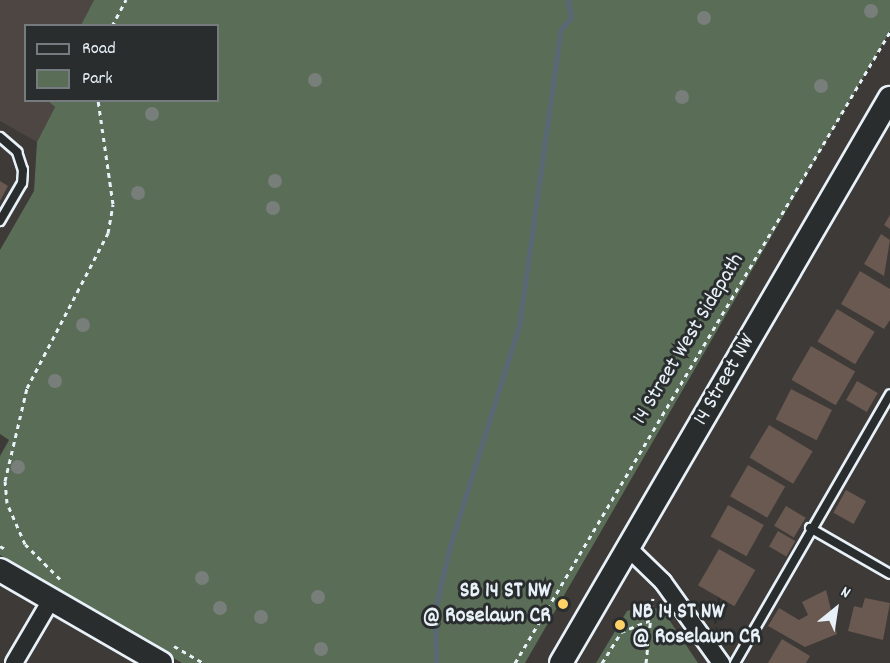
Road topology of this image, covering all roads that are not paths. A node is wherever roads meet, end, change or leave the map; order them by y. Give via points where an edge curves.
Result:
1 (890, 98) edge
2 (0, 137) edge
3 (0, 221) edge
4 (890, 394) edge
5 (810, 528) junction
6 (627, 547) junction
7 (0, 570) edge
8 (890, 574) edge
9 (57, 591) junction
10 (14, 663) edge
11 (161, 663) edge
12 (561, 663) edge
13 (721, 663) edge
14 (735, 663) edge

1 - 6 main road, 14 Street NW
2 - 3 lane via 17,152 23,170 22,183
4 - 5 lane
5 - 8 lane
5 - 14 lane
6 - 12 main road, 14 Street NW
6 - 13 street via 663,582
7 - 9 main road
9 - 10 street
9 - 11 main road

